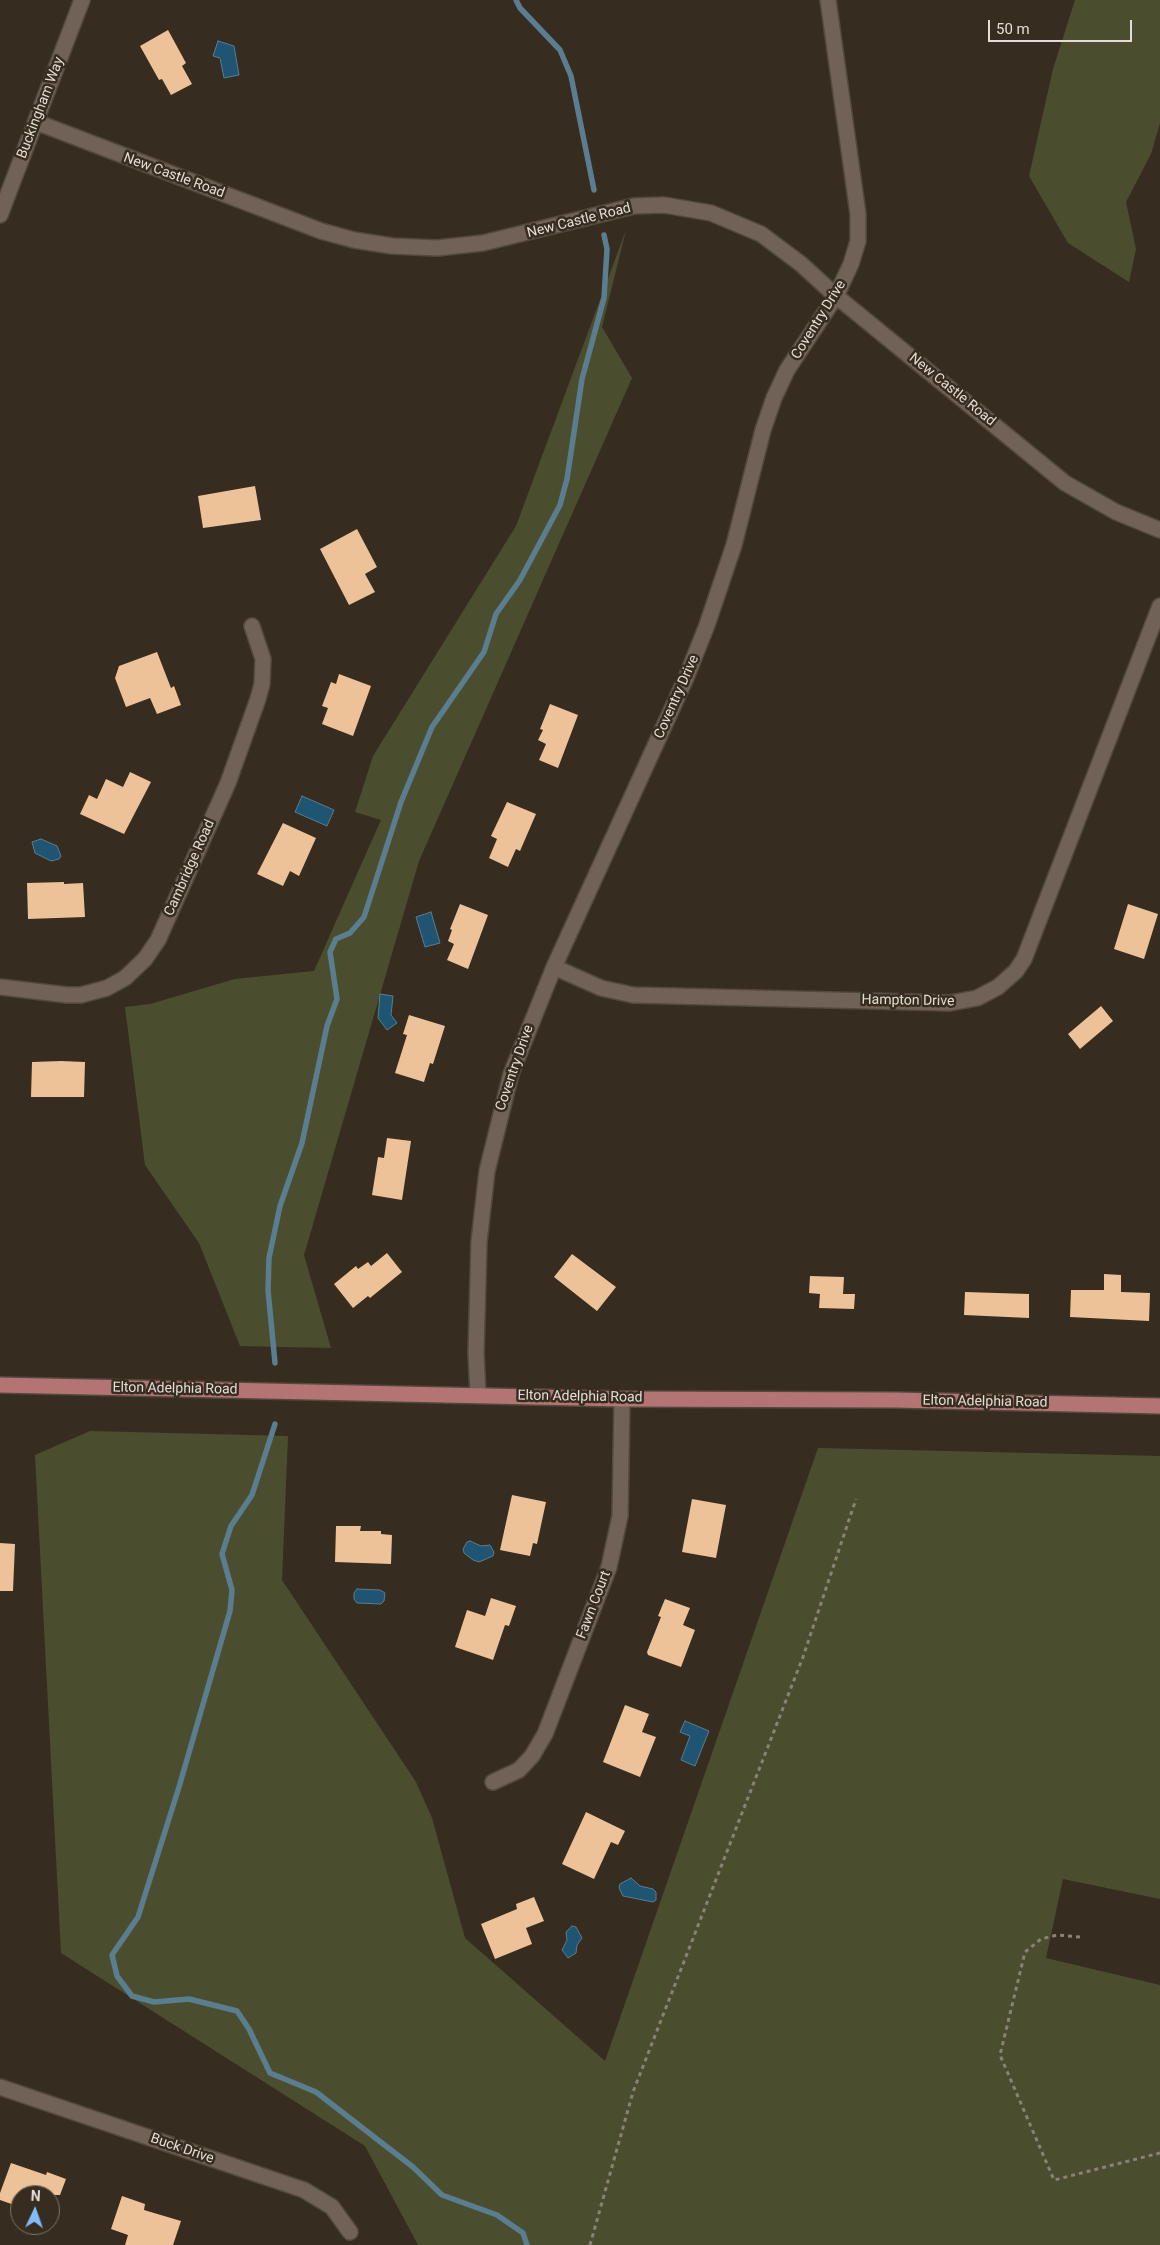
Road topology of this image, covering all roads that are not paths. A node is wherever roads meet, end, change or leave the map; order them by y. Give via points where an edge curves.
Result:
1 (82, 0) edge
2 (828, 0) edge
3 (36, 122) junction
4 (0, 215) edge
5 (836, 296) junction
6 (1160, 530) edge
7 (1160, 606) edge
8 (252, 626) dead end
9 (554, 967) junction
10 (0, 987) edge
11 (0, 1385) edge
12 (478, 1396) junction
13 (622, 1399) junction
14 (1160, 1406) edge
15 (494, 1782) dead end
16 (0, 2087) edge
17 (350, 2232) dead end

1 - 3 street, Buckingham Way
2 - 5 street, Coventry Drive via 858,214 858,242
3 - 4 street, Buckingham Way
3 - 5 street, New Castle Road via 321,231 392,246 437,248 483,244 634,206 691,208 761,234
5 - 6 street, New Castle Road via 1065,483 1116,512
5 - 9 street, Coventry Drive via 788,370 774,398 734,545 707,625
7 - 9 street, Hampton Drive via 1024,959 998,987 977,998 950,1003 634,995 601,988
8 - 10 street, Cambridge Road via 263,659 258,699 228,782 158,940 145,959 125,978 81,994
9 - 12 street, Coventry Drive via 511,1074 487,1171 479,1242
11 - 12 main road, Elton Adelphia Road
12 - 13 main road, Elton Adelphia Road
13 - 14 main road, Elton Adelphia Road via 905,1400
13 - 15 street, Fawn Court via 620,1516 609,1567 545,1734 520,1770
16 - 17 street, Buck Drive via 304,2190 332,2208

